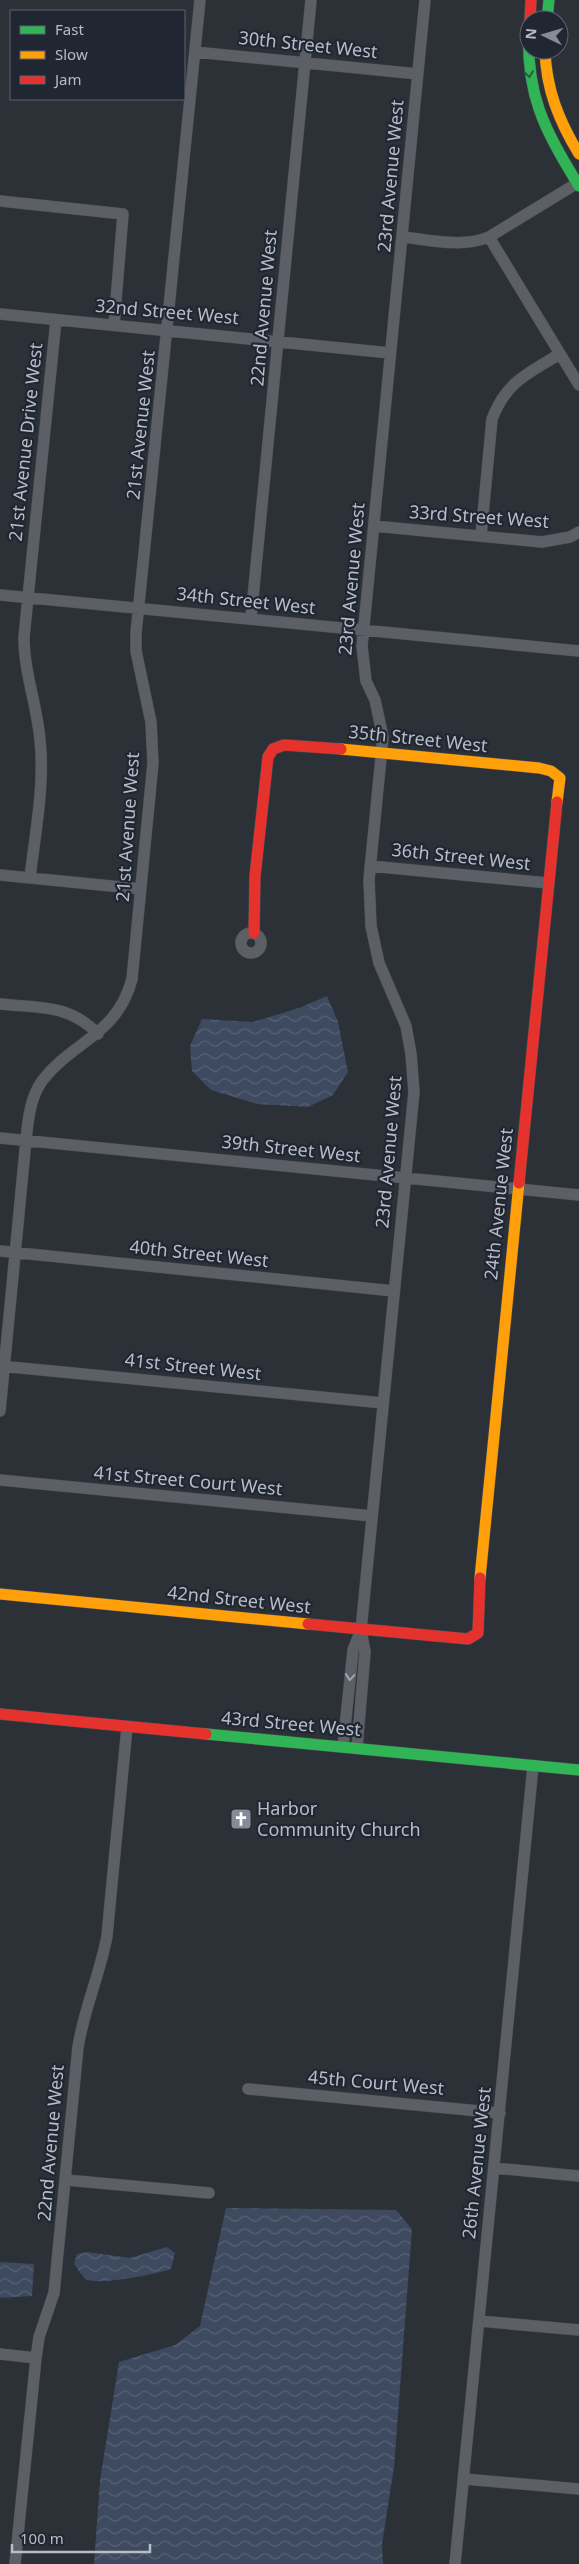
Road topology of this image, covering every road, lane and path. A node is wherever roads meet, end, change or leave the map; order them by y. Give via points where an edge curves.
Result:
1 (200, 0) edge
2 (311, 0) edge
3 (425, 0) edge
4 (195, 52) junction
5 (528, 60) edge
6 (545, 60) edge
7 (305, 62) junction
8 (418, 74) junction
9 (579, 154) edge
10 (578, 184) edge
11 (0, 201) edge
12 (403, 237) junction
13 (489, 237) junction
14 (0, 314) edge
15 (56, 320) junction
16 (114, 325) junction
17 (168, 329) junction
18 (278, 341) junction
19 (390, 353) junction
20 (560, 354) junction
21 (579, 385) edge
22 (374, 526) junction
23 (579, 532) edge
24 (480, 536) junction
25 (0, 595) edge
26 (29, 598) junction
27 (140, 608) junction
28 (251, 618) junction
29 (363, 630) junction
30 (579, 651) edge
31 (382, 753) junction
32 (558, 774) joint
33 (370, 866) junction
34 (0, 875) edge
35 (30, 878) junction
36 (548, 883) junction
37 (142, 889) junction
38 (254, 932) dead end
39 (0, 1004) edge
40 (98, 1034) junction
41 (0, 1138) edge
42 (26, 1140) junction
43 (405, 1178) junction
44 (518, 1189) junction
45 (579, 1195) edge
46 (0, 1251) edge
47 (15, 1253) junction
48 (394, 1291) junction
49 (2, 1366) edge
50 (383, 1403) junction
51 (0, 1411) edge
52 (0, 1480) edge
53 (372, 1516) junction
54 (0, 1594) edge
55 (361, 1630) junction
56 (474, 1636) joint
57 (0, 1714) edge
58 (127, 1727) junction
59 (343, 1747) junction
60 (357, 1748) junction
61 (533, 1766) junction
62 (579, 1770) edge
63 (248, 2089) dead end
64 (500, 2113) junction
65 (494, 2168) junction
66 (579, 2176) edge
67 (66, 2180) junction
68 (208, 2193) dead end
69 (479, 2320) junction
70 (579, 2330) edge
71 (0, 2354) edge
72 (36, 2358) junction
73 (464, 2479) junction
74 (579, 2489) edge
75 (15, 2564) edge
76 (455, 2564) edge

1 - 4 street, 21st Avenue West
2 - 7 street, 22nd Avenue West
3 - 8 street, 23rd Avenue West
4 - 7 street, 30th Street West
4 - 17 street, 21st Avenue West
5 -> 10 street via 533,100 550,139
6 - 9 street via 552,102
7 - 8 street, 30th Street West
7 - 18 street, 22nd Avenue West
8 - 12 street, 23rd Avenue West
10 - 13 street
11 - 16 street via 123,214
12 - 13 street via 466,243
12 - 19 street, 23rd Avenue West
13 - 20 street
14 - 15 street, 32nd Street West
15 - 16 street, 32nd Street West
15 - 26 street, 21st Avenue Drive West
16 - 17 street, 32nd Street West
17 - 18 street, 32nd Street West
17 - 27 street, 21st Avenue West
18 - 19 street, 32nd Street West
18 - 28 street, 22nd Avenue West
19 - 22 street, 23rd Avenue West
20 - 21 street
20 - 24 street via 517,379 496,409 492,419
22 - 24 street, 33rd Street West
22 - 29 street, 23rd Avenue West
23 - 24 street, 33rd Street West via 542,542
25 - 26 street, 34th Street West
26 - 27 street, 34th Street West
26 - 35 street, 21st Avenue Drive West via 24,658 36,712 42,762
27 - 28 street, 34th Street West
27 - 37 street, 21st Avenue West via 136,651 149,708 153,763
28 - 29 street, 34th Street West
29 - 30 street, 34th Street West
29 - 31 street, 23rd Avenue West via 363,669 381,720
31 - 32 street, 35th Street West via 539,768
31 - 33 street, 23rd Avenue West
31 - 38 street, 35th Street West via 296,745 271,749 266,763 255,876
32 - 36 street, 24th Avenue West via 561,787
33 - 36 street, 36th Street West
33 - 43 street, 23rd Avenue West via 369,910 374,943 379,964 406,1026 412,1054 414,1092
34 - 35 street
35 - 37 street
36 - 44 street, 24th Avenue West
37 - 40 street, 21st Avenue West via 130,986 112,1020
39 - 40 street via 62,1010 78,1016
40 - 42 street, 21st Avenue West via 53,1069 42,1082 32,1102
41 - 42 street, 39th Street West
42 - 43 street, 39th Street West
42 - 47 street, 21st Avenue West
43 - 44 street, 39th Street West
43 - 48 street, 23rd Avenue West
44 - 45 street, 39th Street West
44 - 56 street, 24th Avenue West via 477,1608 479,1629
46 - 47 street, 40th Street West
47 - 48 street, 40th Street West
47 - 49 street, 21st Avenue West
48 - 50 street, 23rd Avenue West
49 - 50 street, 41st Street West
49 - 51 street, 21st Avenue West
50 - 53 street, 23rd Avenue West
52 - 53 street, 41st Street Court West
53 - 55 street, 23rd Avenue West
54 - 55 street, 42nd Street West
55 - 56 street, 42nd Street West via 468,1639
55 -> 59 street, 23rd Avenue West via 353,1650
55 - 60 street, 23rd Avenue West via 365,1652
57 - 58 street, 43rd Street West
58 - 59 street, 43rd Street West
58 - 67 street, 22nd Avenue West via 107,1936 101,1968 81,2024
59 - 60 street, 43rd Street West
60 - 61 street, 43rd Street West
61 - 62 street, 43rd Street West
61 - 64 street, 26th Avenue West
63 - 64 street, 45th Court West
64 - 65 street, 26th Avenue West
65 - 66 street
65 - 69 street, 26th Avenue West
67 - 68 street
67 - 72 street, 22nd Avenue West via 54,2293
69 - 70 street
69 - 73 street, 26th Avenue West
71 - 72 street
72 - 75 street, 22nd Avenue West
73 - 74 street
73 - 76 street, 26th Avenue West

